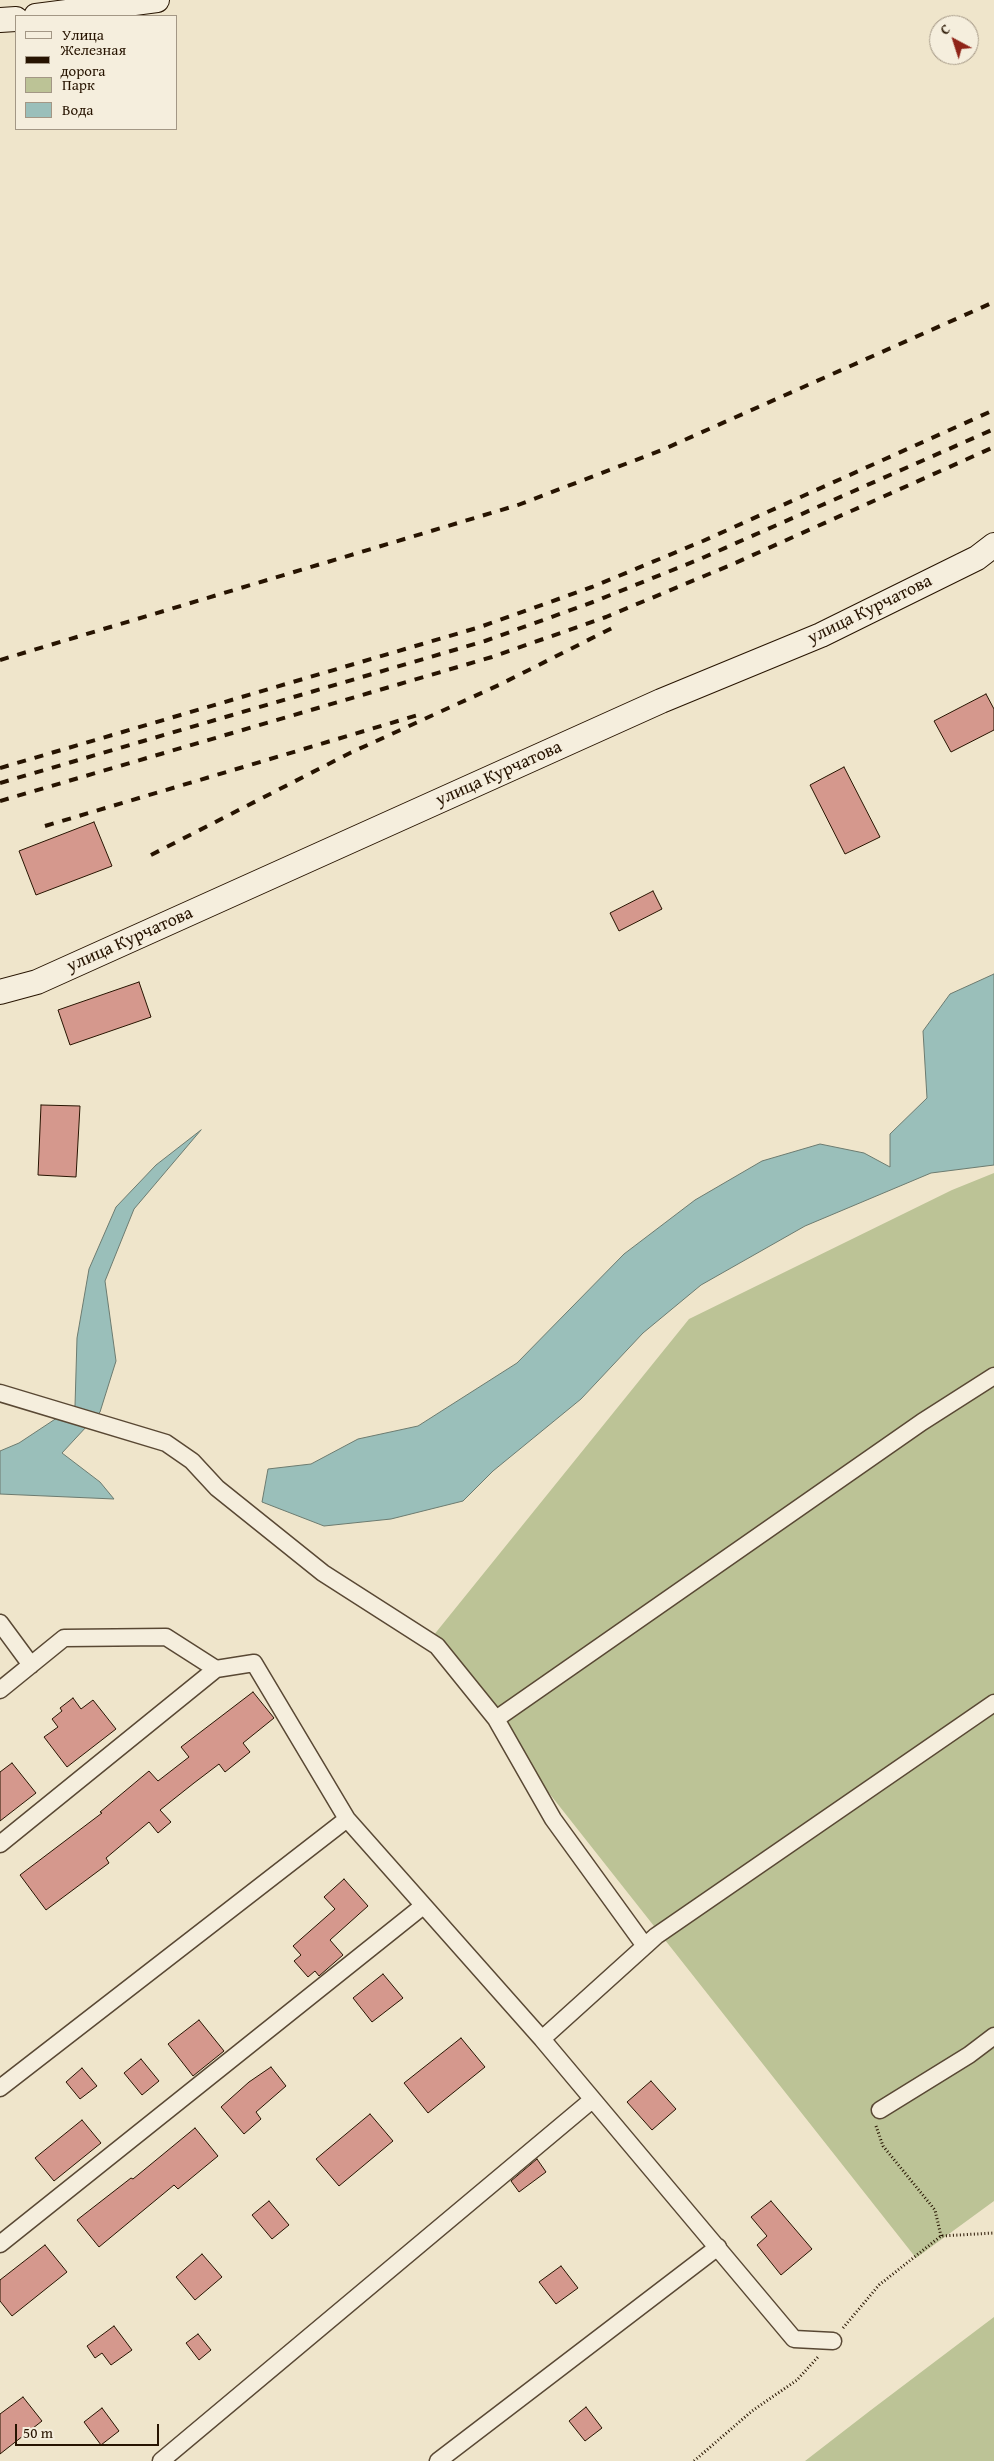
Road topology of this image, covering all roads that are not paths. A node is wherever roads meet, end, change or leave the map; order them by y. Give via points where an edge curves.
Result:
1 (157, 0) edge
2 (44, 15) edge
3 (15, 18) edge
4 (0, 20) edge
5 (994, 545) edge
6 (0, 992) edge
7 (994, 1376) edge
8 (0, 1393) edge
9 (0, 1623) edge
10 (30, 1665) junction
11 (216, 1669) junction
12 (0, 1690) edge
13 (994, 1704) edge
14 (496, 1719) junction
15 (347, 1819) junction
16 (0, 1844) edge
17 (423, 1906) junction
18 (645, 1946) junction
19 (994, 2036) edge
20 (542, 2039) junction
21 (0, 2088) edge
22 (592, 2100) junction
23 (880, 2110) road end
24 (0, 2244) edge
25 (718, 2247) junction
26 (833, 2341) dead end
27 (161, 2461) edge
28 (438, 2461) edge

1 - 2 street
3 - 4 street
5 - 6 street, улица Курчатова via 976,558 821,635 652,705 37,982
7 - 14 street via 922,1422
8 - 14 street via 166,1443 192,1461 217,1488 323,1573 437,1646
9 - 10 street
10 - 11 street via 64,1638 166,1636
10 - 12 street
11 - 15 street via 254,1663
11 - 16 street
13 - 18 street
14 - 18 street via 553,1819
15 - 17 street
15 - 21 street
17 - 20 street
17 - 24 street
18 - 20 street
19 - 23 street
20 - 22 street
22 - 25 street
22 - 27 street
25 - 26 street via 794,2339
25 - 28 street

